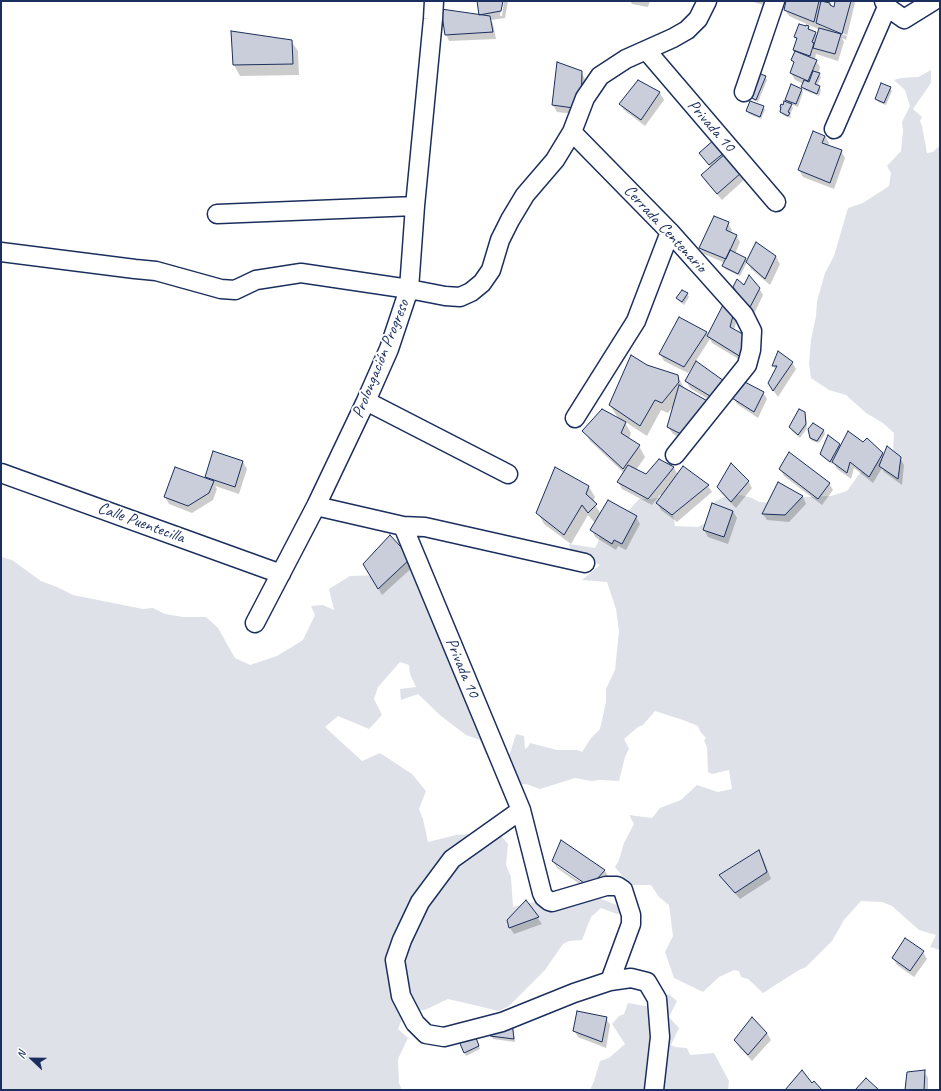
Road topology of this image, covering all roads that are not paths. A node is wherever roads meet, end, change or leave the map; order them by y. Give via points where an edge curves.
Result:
1 (434, 1) edge
2 (707, 1) edge
3 (775, 1) edge
4 (933, 1) edge
5 (886, 4) edge
6 (646, 50) junction
7 (744, 92) dead end
8 (834, 129) dead end
9 (572, 132) junction
10 (776, 202) dead end
11 (415, 206) junction
12 (217, 214) dead end
13 (670, 232) junction
14 (1, 252) edge
15 (409, 289) junction
16 (366, 401) junction
17 (575, 418) dead end
18 (675, 455) dead end
19 (1, 473) edge
20 (508, 474) dead end
21 (316, 506) junction
22 (403, 526) junction
23 (584, 564) dead end
24 (281, 574) junction
25 (255, 623) dead end
26 (521, 810) junction
27 (610, 981) junction
28 (654, 1090) edge

1 - 11 street, Prolongación Progreso
2 - 6 street via 698,19 687,30
3 - 7 street
4 - 5 street via 904,19
5 - 8 street
6 - 9 street via 626,59 600,76 585,98
6 - 10 street, Privada 10
9 - 13 street, Cerrada Centenario
9 - 15 street via 555,160 525,196 510,220 500,240 491,270 482,283 472,292 460,297
11 - 12 street
11 - 15 street, Prolongación Progreso
13 - 17 street via 636,321
13 - 18 street, Cerrada Centenario via 744,315 752,332 747,364
14 - 15 street via 156,271 221,289 235,290 256,280 301,273
15 - 16 street, Prolongación Progreso via 389,349
16 - 20 street
16 - 21 street, Prolongación Progreso
19 - 24 street, Calle Puentecilla
21 - 22 street
21 - 24 street, Prolongación Progreso
22 - 23 street via 425,527
22 - 26 street, Privada 10
24 - 25 street, Prolongación Progreso
26 - 27 street, Privada 10 via 542,893 549,901 606,886 616,886 624,890 631,924
26 - 27 street via 452,859 420,902 395,960 401,996 415,1023 426,1034 444,1037 502,1022 574,992
27 - 28 street via 631,978 647,982 657,999 660,1037

